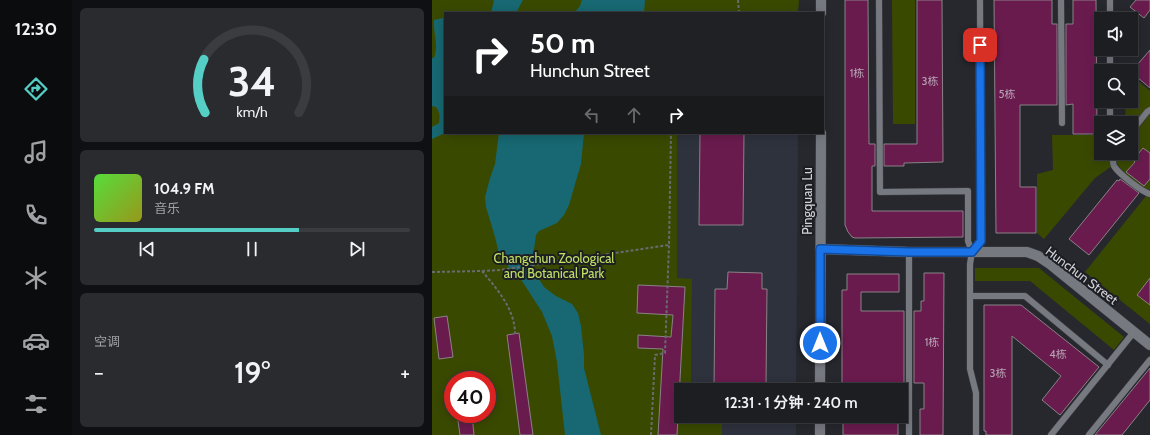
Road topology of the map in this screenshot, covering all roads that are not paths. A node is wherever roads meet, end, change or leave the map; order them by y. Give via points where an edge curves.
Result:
1 (821, 0) edge
2 (879, 0) edge
3 (980, 0) edge
4 (1061, 0) edge
5 (1110, 0) edge
6 (821, 12) edge
7 (1110, 12) edge
8 (1150, 110) edge
9 (1062, 123) dead end
10 (1138, 123) edge
11 (821, 134) edge
12 (1113, 160) edge
13 (1150, 194) edge
14 (820, 249) junction
15 (909, 252) junction
16 (972, 252) junction
17 (970, 296) junction
18 (1134, 332) junction
19 (1150, 345) edge
20 (1150, 360) edge
21 (1108, 364) junction
22 (820, 383) edge
23 (820, 423) edge
24 (820, 435) edge
25 (909, 435) edge
26 (976, 435) edge
27 (1051, 435) edge
28 (1088, 435) edge

1 - 6 street
2 - 16 lane via 880,192 968,191 968,241
3 - 16 lane via 981,241
4 - 9 lane
5 - 7 lane
8 - 10 lane
11 - 14 street, Pingquan Lu
12 - 13 lane via 1117,170
14 - 15 street, Hunchun Street
14 - 22 street, Pingquan Lu
15 - 16 street, Hunchun Street
15 - 25 lane
16 - 17 lane
16 - 18 street, Hunchun Street via 1027,252 1038,256
17 - 21 lane via 1025,296
17 - 26 lane via 970,369 976,393
18 - 19 street, Hunchun Street
18 - 21 lane
20 - 28 lane
21 - 27 lane
23 - 24 street

